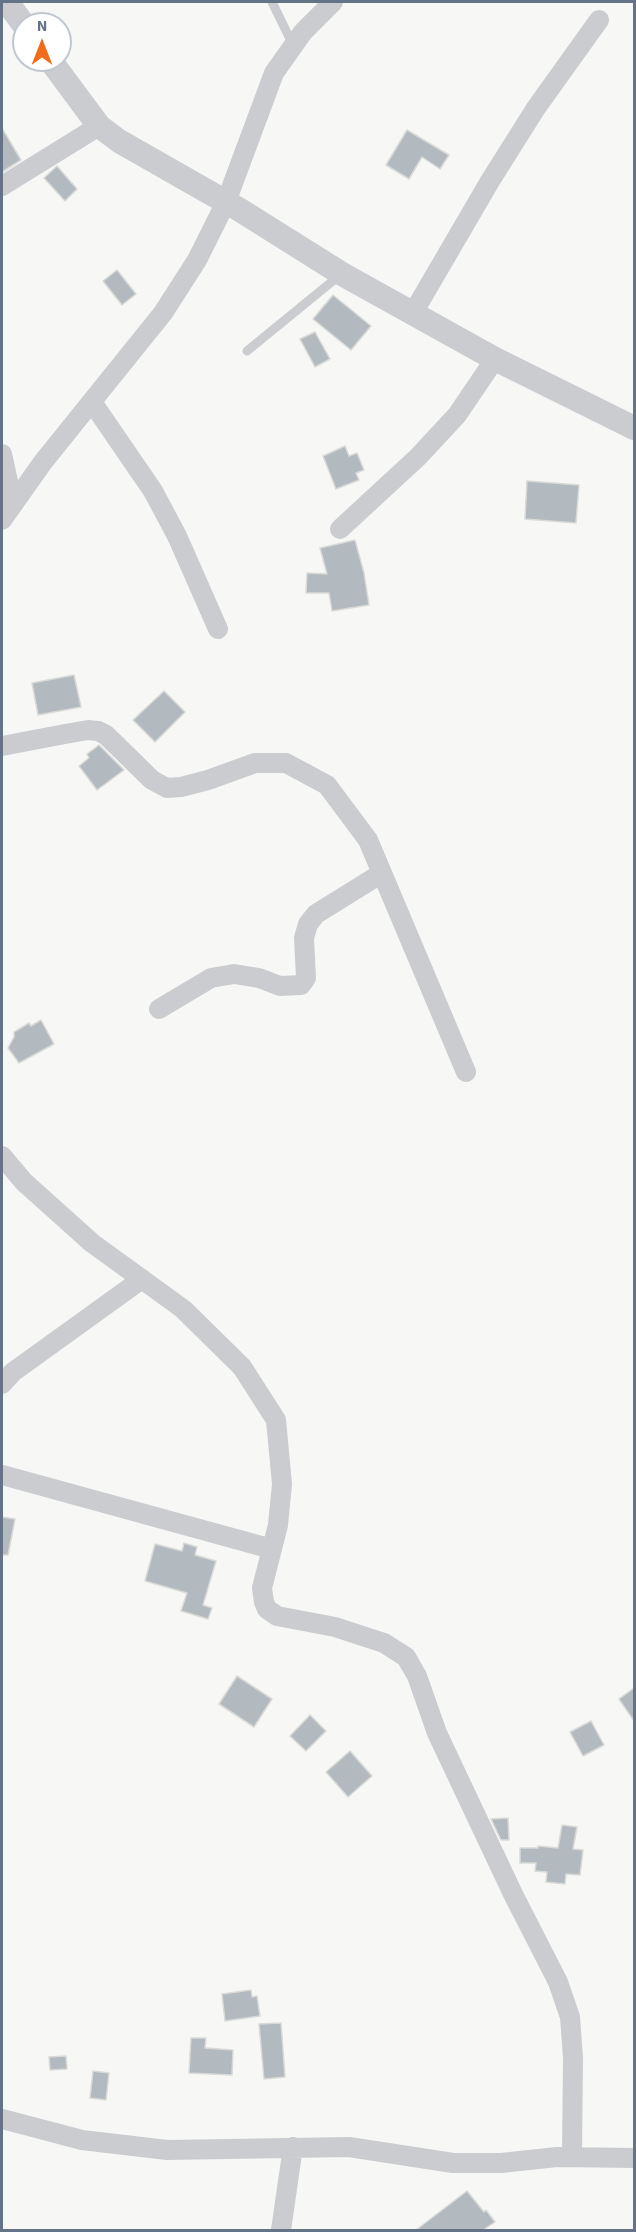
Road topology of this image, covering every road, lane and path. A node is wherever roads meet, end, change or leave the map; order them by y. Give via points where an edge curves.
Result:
1 (272, 2) edge
2 (333, 2) edge
3 (599, 20) dead end
4 (293, 46) junction
5 (59, 72) edge
6 (99, 126) junction
7 (2, 186) edge
8 (226, 202) junction
9 (342, 274) junction
10 (413, 313) junction
11 (247, 351) dead end
12 (495, 359) junction
13 (92, 402) junction
14 (634, 429) edge
15 (2, 454) edge
16 (13, 504) junction
17 (2, 520) edge
18 (340, 529) dead end
19 (218, 629) dead end
20 (2, 746) edge
21 (382, 873) junction
22 (159, 1009) dead end
23 (466, 1072) dead end
24 (2, 1155) edge
25 (142, 1279) junction
26 (2, 1384) edge
27 (2, 1475) edge
28 (272, 1549) junction
29 (2, 2119) edge
30 (293, 2147) junction
31 (572, 2156) junction
32 (634, 2158) edge
33 (281, 2230) edge

1 - 4 lane
2 - 4 street
3 - 10 street via 530,117
4 - 8 street via 274,73
5 - 6 street
6 - 7 street
6 - 8 street via 118,141
8 - 9 street
8 - 13 street via 197,260 163,314
9 - 10 street
9 - 11 lane
10 - 12 street
12 - 14 street
12 - 18 street via 457,415
13 - 16 street
13 - 19 street via 153,491
15 - 16 street
16 - 17 street
20 - 21 street via 98,731 152,780 167,788 208,780 255,763 286,763 327,785 368,840
21 - 22 street via 316,914 308,924 304,938 306,978 301,985 280,986 234,974 211,978
21 - 23 street
24 - 25 street via 24,1182 92,1243
25 - 26 street
25 - 28 street via 183,1309 242,1367 276,1420 282,1484
27 - 28 street
28 - 31 street via 262,1588 267,1609 278,1616 334,1627 384,1643 406,1657 417,1676 437,1733 558,1982 570,2017
29 - 30 street via 82,2140 167,2150
30 - 31 street via 349,2147 453,2163
30 - 33 street
31 - 32 street

